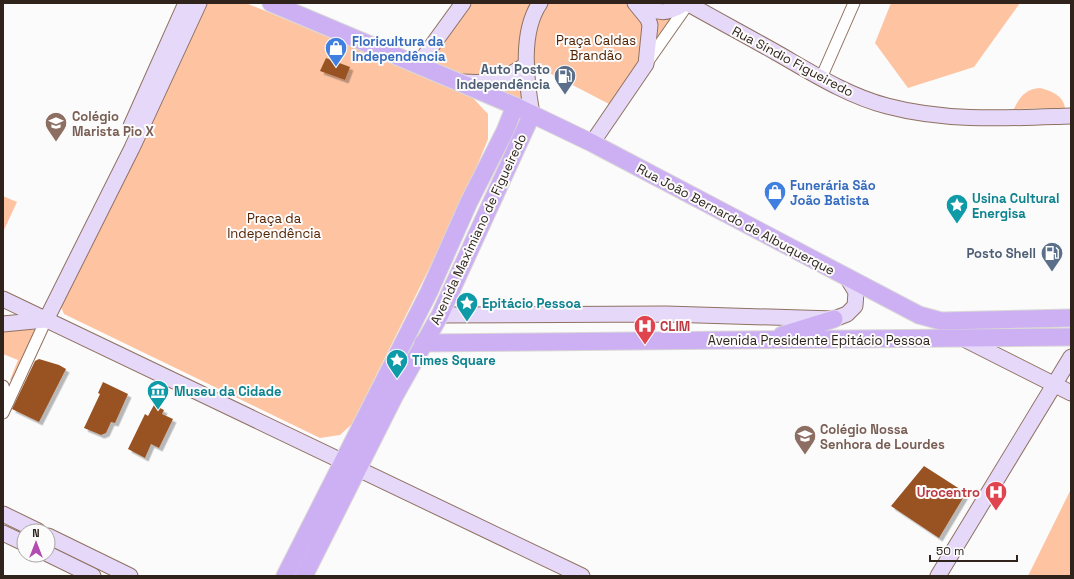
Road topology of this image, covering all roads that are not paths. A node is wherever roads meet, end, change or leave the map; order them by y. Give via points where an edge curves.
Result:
1 (186, 3) edge
2 (199, 3) edge
3 (270, 3) edge
4 (463, 3) edge
5 (540, 3) edge
6 (635, 3) edge
7 (638, 3) edge
8 (687, 3) edge
9 (854, 3) edge
10 (646, 64) junction
11 (418, 65) junction
12 (526, 65) junction
13 (821, 78) junction
14 (460, 81) junction
15 (515, 106) junction
16 (532, 114) junction
17 (1071, 116) edge
18 (592, 143) junction
19 (848, 279) junction
20 (3, 299) edge
21 (440, 315) junction
22 (42, 318) junction
23 (1071, 318) edge
24 (834, 320) junction
25 (941, 321) joint
26 (3, 324) edge
27 (1071, 337) edge
28 (964, 339) junction
29 (764, 341) junction
30 (423, 343) junction
31 (1071, 357) edge
32 (1055, 384) junction
33 (3, 386) edge
34 (1071, 393) edge
35 (8, 402) junction
36 (3, 413) edge
37 (343, 462) junction
38 (358, 470) junction
39 (3, 514) edge
40 (22, 523) edge
41 (3, 533) edge
42 (16, 539) edge
43 (56, 540) edge
44 (56, 558) edge
45 (93, 576) edge
46 (130, 576) edge
47 (285, 576) edge
48 (304, 576) edge
49 (582, 576) edge
50 (938, 576) edge

1 - 22 street
2 - 22 street via 132,148
3 - 11 main road
4 - 11 street
5 - 12 street via 530,24
6 - 10 street via 650,25
7 - 8 street via 663,12
8 - 10 street
8 - 13 street, Rua Síndio Figueiredo
9 - 13 street
10 - 18 street
11 - 14 main road
12 - 14 street via 492,83
12 - 16 street
13 - 17 street, Rua Síndio Figueiredo via 863,102 945,116
14 - 15 main road
15 - 16 main road
15 - 37 main road via 429,292
16 - 18 main road, Rua João Bernardo de Albuquerque
16 - 21 main road, Avenida Maximiano de Figueiredo
18 - 19 main road, Rua João Bernardo de Albuquerque
19 - 24 street, Avenida Presidente Epitácio Pessoa via 856,292 855,306 847,314
19 - 25 main road, Rua João Bernardo de Albuquerque via 920,315
20 - 22 street
21 - 24 street, Avenida Presidente Epitácio Pessoa via 666,314
21 - 30 main road, Avenida Maximiano de Figueiredo
22 - 26 street
22 - 35 street
22 - 37 street
23 - 25 main road, Avenida Presidente Epitácio Pessoa
24 - 29 main road
27 - 28 main road, Avenida Presidente Epitácio Pessoa
28 - 29 main road, Avenida Presidente Epitácio Pessoa
28 - 32 street
29 - 30 main road, Avenida Presidente Epitácio Pessoa
30 - 38 main road
31 - 32 street
32 - 34 street
32 - 50 street
33 - 35 street
35 - 36 street
37 - 38 street
37 - 47 main road
38 - 48 main road
38 - 49 street
39 - 40 street
41 - 42 street
43 - 46 street
44 - 45 street

